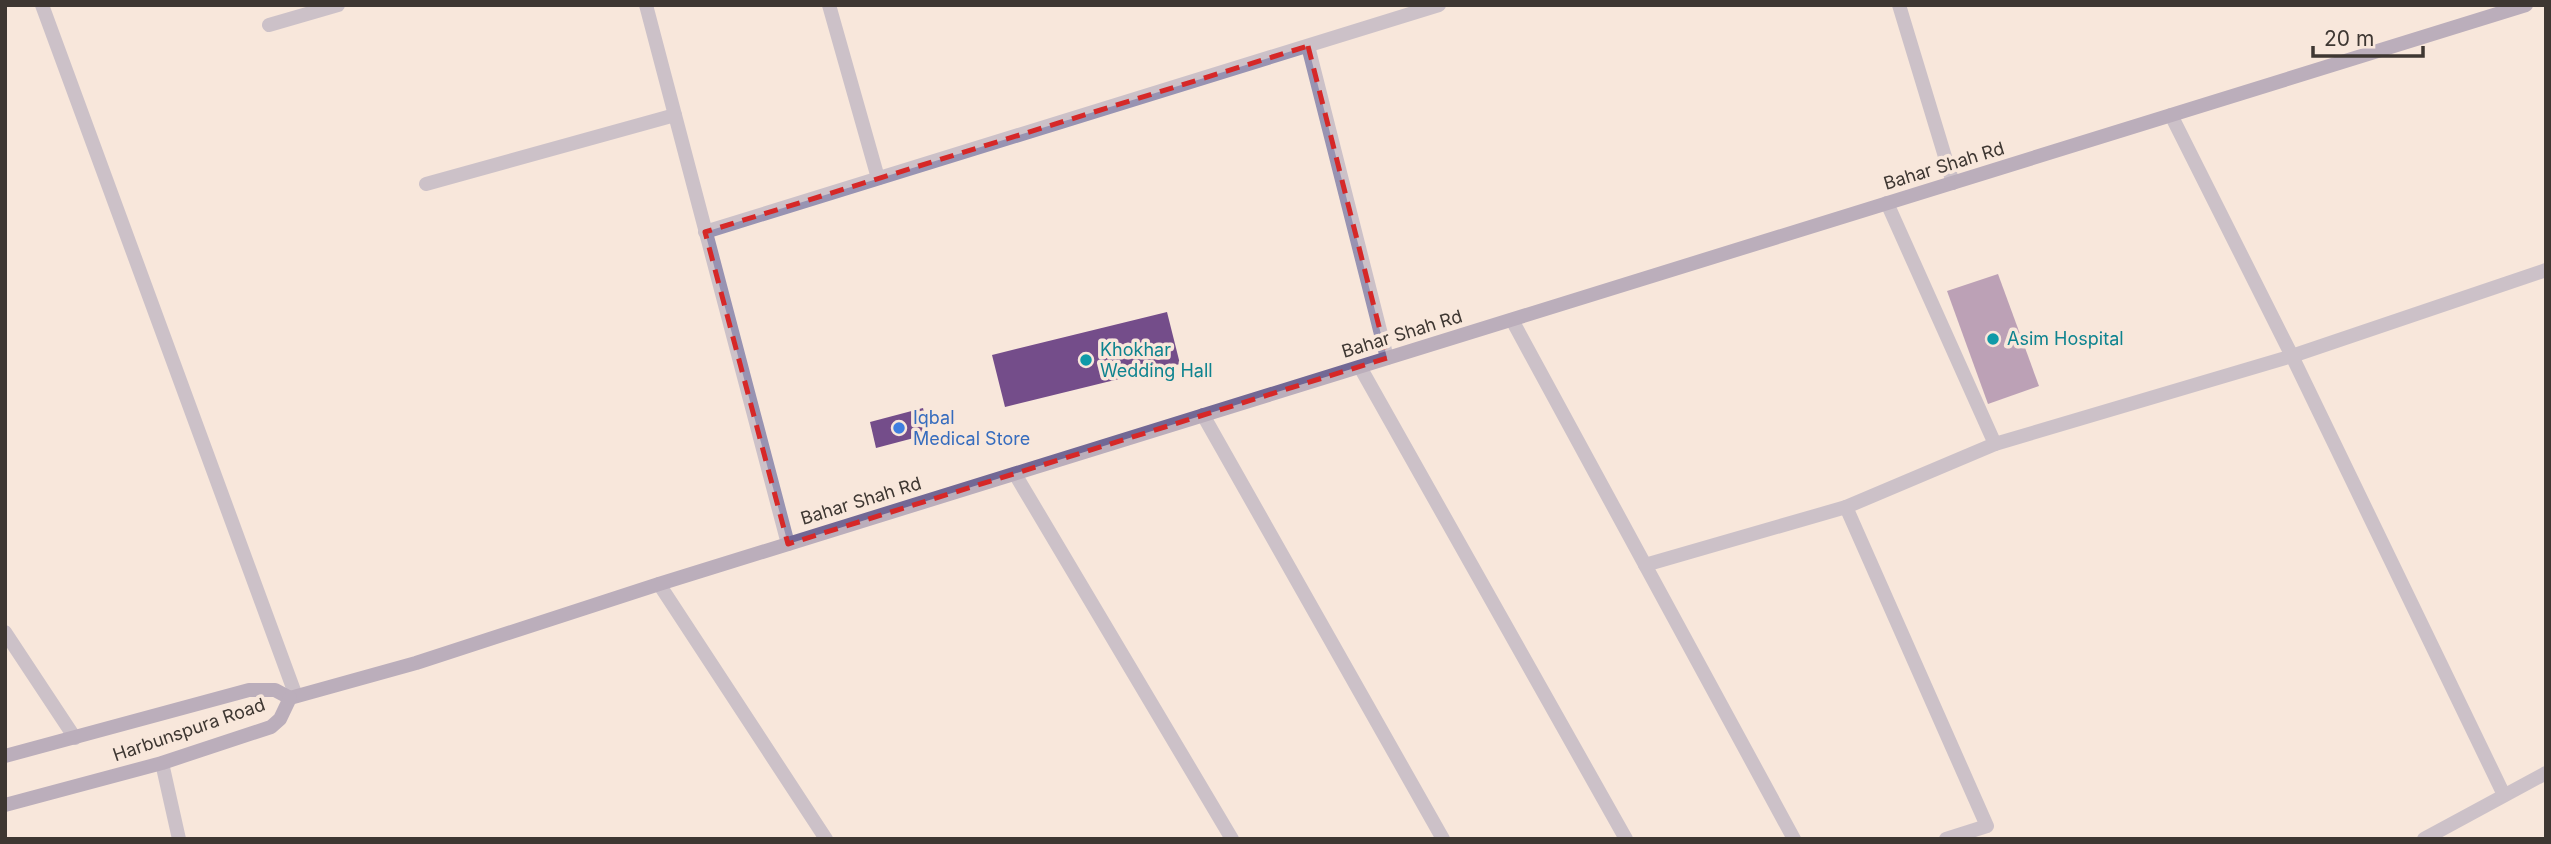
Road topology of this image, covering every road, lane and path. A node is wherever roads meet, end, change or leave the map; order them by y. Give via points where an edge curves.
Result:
1 (42, 5) edge
2 (338, 5) edge
3 (646, 5) edge
4 (830, 5) edge
5 (1439, 5) edge
6 (1899, 5) edge
7 (2526, 5) edge
8 (269, 26) dead end
9 (1308, 46) junction
10 (675, 115) junction
11 (2171, 115) junction
12 (878, 178) junction
13 (1953, 183) junction
14 (426, 184) dead end
15 (1887, 203) junction
16 (705, 232) junction
17 (2546, 270) edge
18 (1512, 320) junction
19 (2292, 356) junction
20 (1387, 358) junction
21 (1360, 367) junction
22 (1203, 415) junction
23 (1995, 444) junction
24 (1015, 474) junction
25 (1846, 507) junction
26 (788, 544) junction
27 (1645, 565) junction
28 (659, 584) junction
29 (5, 632) edge
30 (293, 697) junction
31 (75, 738) junction
32 (5, 756) edge
33 (162, 763) junction
34 (2546, 773) edge
35 (2504, 795) junction
36 (5, 805) edge
37 (179, 839) edge
38 (826, 839) edge
39 (1232, 839) edge
40 (1443, 839) edge
41 (1626, 839) edge
42 (1794, 839) edge
43 (1946, 839) edge
44 (2424, 839) edge

1 - 30 street
2 - 8 street
3 - 10 street
4 - 12 street
5 - 9 street
6 - 13 street
7 - 11 main road, Bahar Shah Rd
9 - 12 street
9 - 20 street
10 - 14 street
10 - 16 street
11 - 13 main road, Bahar Shah Rd
11 - 19 street
12 - 16 street
13 - 15 main road, Bahar Shah Rd
15 - 18 main road, Bahar Shah Rd
15 - 23 street
16 - 26 street
17 - 19 street
18 - 20 main road, Bahar Shah Rd
18 - 27 street
19 - 23 street
19 - 35 street
20 - 21 main road, Bahar Shah Rd
21 - 22 main road, Bahar Shah Rd
21 - 41 street
22 - 24 main road, Bahar Shah Rd
22 - 40 street
23 - 25 street
24 - 26 main road, Bahar Shah Rd
24 - 39 street
25 - 27 street
25 - 43 street via 1987,826
26 - 28 main road, Bahar Shah Rd
27 - 42 street
28 - 30 main road, Bahar Shah Rd via 416,663
28 - 38 street
29 - 31 street
30 - 31 main road, Harbunspura Road via 275,690 249,690
30 - 33 main road, Harbunspura Road via 271,727
31 - 32 main road, Harbunspura Road
33 - 36 main road, Harbunspura Road
33 - 37 street
34 - 35 street
35 - 44 street

